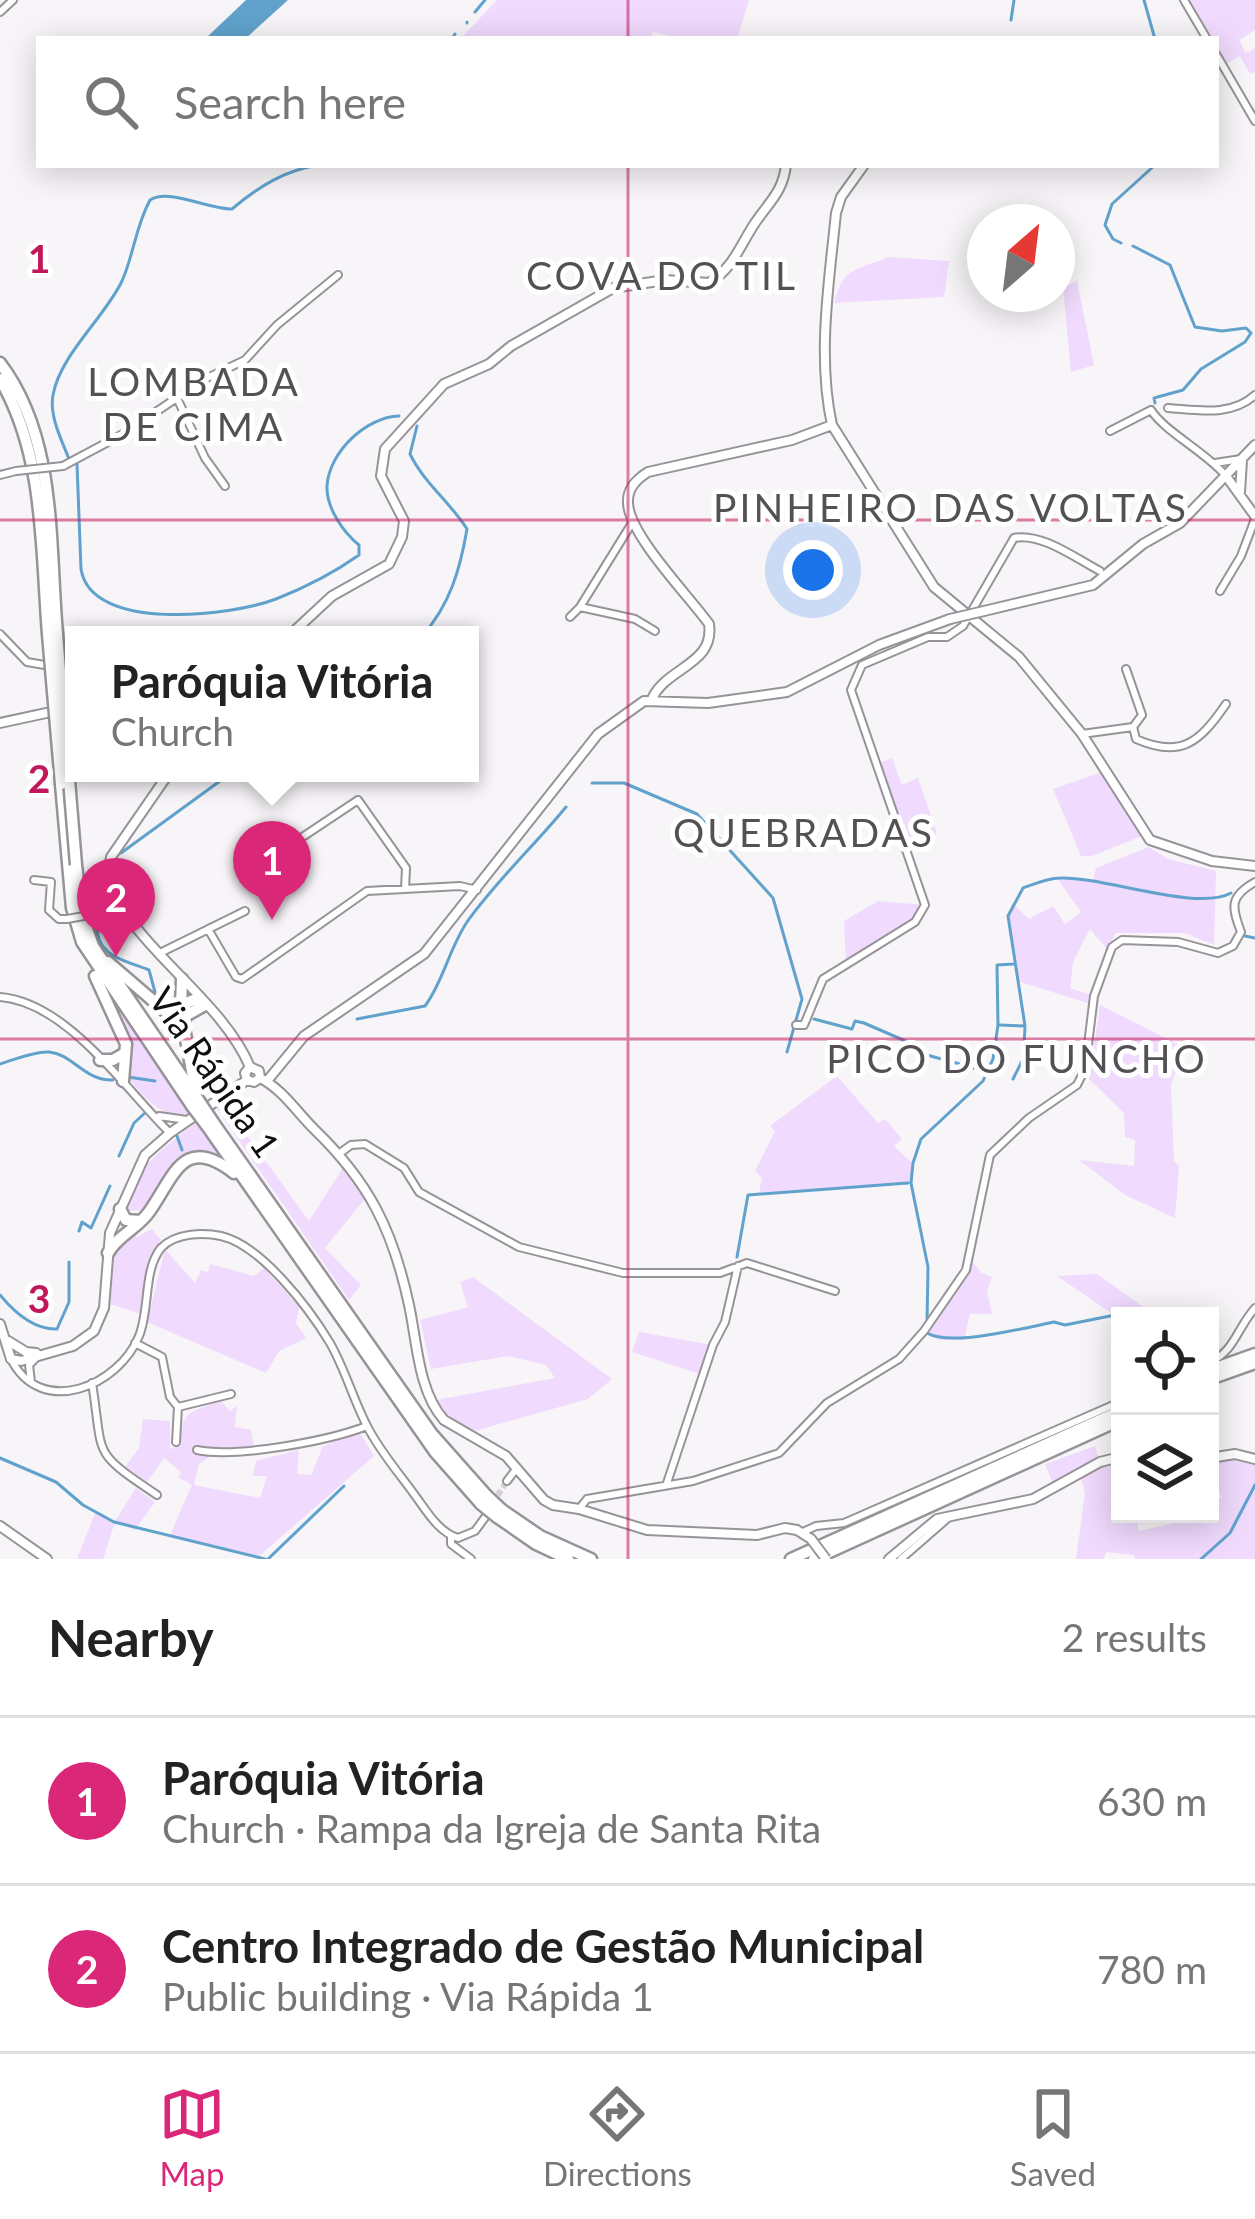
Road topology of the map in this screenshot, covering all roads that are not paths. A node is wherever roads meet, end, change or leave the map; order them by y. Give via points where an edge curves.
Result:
1 (13, 0) edge
2 (1184, 0) edge
3 (0, 12) edge
4 (1205, 36) edge
5 (1219, 59) edge
6 (1255, 121) edge
7 (785, 168) edge
8 (862, 168) edge
9 (338, 275) dead end
10 (0, 363) edge
11 (0, 379) edge
12 (1255, 395) edge
13 (177, 398) junction
14 (1168, 408) dead end
15 (24, 412) junction
16 (832, 425) junction
17 (1109, 431) dead end
18 (1255, 445) edge
19 (1243, 459) junction
20 (1219, 463) junction
21 (0, 475) edge
22 (1226, 476) junction
23 (224, 486) dead end
24 (1212, 492) junction
25 (1241, 494) junction
26 (1255, 518) edge
27 (632, 523) junction
28 (1100, 571) dead end
29 (1220, 591) dead end
30 (580, 607) junction
31 (571, 616) dead end
32 (969, 616) junction
33 (300, 626) edge
34 (655, 631) dead end
35 (0, 634) edge
36 (65, 669) edge
37 (1126, 669) dead end
38 (652, 700) junction
39 (1226, 704) dead end
40 (65, 709) edge
41 (0, 722) edge
42 (1133, 727) junction
43 (1082, 734) junction
44 (163, 782) edge
45 (304, 836) dead end
46 (1255, 866) edge
47 (34, 880) dead end
48 (1255, 882) edge
49 (405, 889) junction
50 (477, 890) junction
51 (122, 904) junction
52 (244, 911) dead end
53 (208, 929) junction
54 (89, 948) junction
55 (160, 953) junction
56 (182, 980) junction
57 (0, 997) edge
58 (202, 1002) junction
59 (181, 1007) junction
60 (796, 1025) dead end
61 (127, 1050) junction
62 (100, 1060) junction
63 (250, 1067) junction
64 (247, 1080) junction
65 (264, 1080) junction
66 (123, 1081) junction
67 (196, 1104) junction
68 (161, 1119) junction
69 (190, 1120) junction
70 (210, 1124) junction
71 (172, 1132) junction
72 (158, 1142) junction
73 (340, 1153) junction
74 (250, 1187) junction
75 (120, 1209) junction
76 (141, 1221) junction
77 (108, 1253) junction
78 (738, 1266) junction
79 (835, 1291) dead end
80 (1255, 1308) edge
81 (0, 1324) edge
82 (5, 1339) junction
83 (135, 1343) junction
84 (26, 1352) junction
85 (41, 1353) junction
86 (1255, 1358) edge
87 (11, 1359) junction
88 (1219, 1362) edge
89 (1219, 1368) edge
90 (92, 1382) junction
91 (32, 1385) junction
92 (230, 1394) dead end
93 (178, 1407) junction
94 (1111, 1411) edge
95 (1111, 1411) edge
96 (1111, 1424) edge
97 (367, 1426) junction
98 (176, 1442) dead end
99 (197, 1450) dead end
100 (1219, 1457) edge
101 (1111, 1459) edge
102 (1255, 1459) edge
103 (517, 1468) junction
104 (507, 1481) tunnel mouth
105 (667, 1483) junction
106 (157, 1495) dead end
107 (491, 1508) junction
108 (580, 1509) junction
109 (949, 1517) junction
110 (0, 1526) edge
111 (449, 1535) junction
112 (807, 1536) junction
113 (47, 1559) edge
114 (471, 1559) edge
115 (568, 1559) edge
116 (591, 1559) edge
117 (791, 1559) edge
118 (814, 1559) edge
119 (826, 1559) edge
120 (889, 1559) edge
121 (901, 1559) edge

1 - 3 street
2 - 4 street
5 - 6 street
7 - 33 street via 779,193 735,262 709,284 613,288 444,383 385,449 381,476 404,521 389,564 332,596
8 - 16 street via 836,213 824,346
9 - 13 street via 244,360
10 - 15 highway, Via Rápida 1
11 - 15 highway, Via Rápida 1
12 - 14 street via 1221,410
13 - 21 street, bridge via 63,466
13 - 23 street
15 - 54 highway, Via Rápida 1, bridge via 72,865
16 - 27 street via 648,472 628,494
16 - 32 street via 934,587
17 - 20 street via 1153,406 1157,418
18 - 19 street
19 - 20 street
19 - 22 street
19 - 25 street
20 - 22 street
20 - 24 street
22 - 24 street
22 - 25 street
24 - 25 street
24 - 38 street, bridge via 1093,585 950,619 787,692 708,703
25 - 26 street
26 - 29 street
27 - 30 street
27 - 38 street via 711,636 700,658 663,680
28 - 32 street via 1035,539 1014,538
30 - 31 street
30 - 34 street
32 - 43 street via 1019,657
32 - 60 street via 947,638 928,637 856,674 851,690 925,905 915,922 823,979 804,1025
35 - 36 street via 27,662
37 - 42 street via 1142,715
38 - 50 street via 598,734
39 - 42 street via 1210,727 1176,750 1136,739
40 - 41 street
42 - 43 street
43 - 46 street via 1150,840
44 - 51 street via 108,862 108,882
45 - 49 street via 358,800 406,868
47 - 51 street, bridge via 51,882 49,910 58,919
48 - 105 street via 1235,895 1240,932 1227,950 1122,940 1112,947 1077,1085 990,1155 966,1270 899,1359 827,1403 779,1454
49 - 50 street
49 - 53 street via 367,891 242,979
50 - 65 street via 424,954 304,1036
51 - 55 street
52 - 53 street
53 - 55 street
54 - 59 highway via 159,1008
54 - 61 highway
54 - 67 highway, Via Rápida 1
55 - 56 street
56 - 58 street
56 - 59 highway
57 - 62 street via 58,1020
58 - 59 highway
58 - 63 street
58 - 67 highway via 182,1027
61 - 62 highway
61 - 66 highway
62 - 66 street
63 - 64 street
63 - 65 street
64 - 65 street
64 - 69 street
65 - 73 street
66 - 68 street
67 - 70 highway, Via Rápida 1, bridge
68 - 69 street
68 - 71 street
68 - 72 street
69 - 71 street
70 - 74 highway, Via Rápida 1
70 - 107 highway, Via Rápida 1
71 - 72 street
72 - 75 street
73 - 78 street via 364,1144 404,1168 419,1192 519,1246 623,1273
73 - 103 street via 387,1227 437,1412
74 - 76 highway via 222,1163 185,1160
74 - 107 highway, Via Rápida 1 via 435,1452
75 - 76 highway via 126,1220
75 - 77 street
76 - 77 highway
77 - 85 street via 94,1331 74,1346
78 - 79 street
78 - 105 street
80 - 88 street
81 - 82 street
82 - 84 street
82 - 87 street
83 - 90 street
83 - 93 street via 162,1357
83 - 97 street via 160,1250 190,1235 229,1238 260,1257 328,1340
84 - 85 street
84 - 87 street
85 - 87 street
85 - 91 street via 29,1365
86 - 89 highway
87 - 91 street
90 - 91 street via 62,1393
90 - 106 street via 100,1449
92 - 93 street
93 - 98 street
94 - 112 street
95 - 117 highway
96 - 118 highway
97 - 99 street via 254,1449
97 - 111 street
100 - 102 street
101 - 109 street via 1033,1499
103 - 104 street
103 - 108 street via 548,1503
105 - 108 street via 587,1499
107 - 111 street via 470,1534
107 - 115 highway, Via Rápida 1
107 - 116 highway, Via Rápida 1
108 - 112 street via 647,1530 757,1535 785,1528
109 - 120 street via 924,1526
109 - 121 street
110 - 113 street
111 - 114 street
112 - 119 street, bridge

